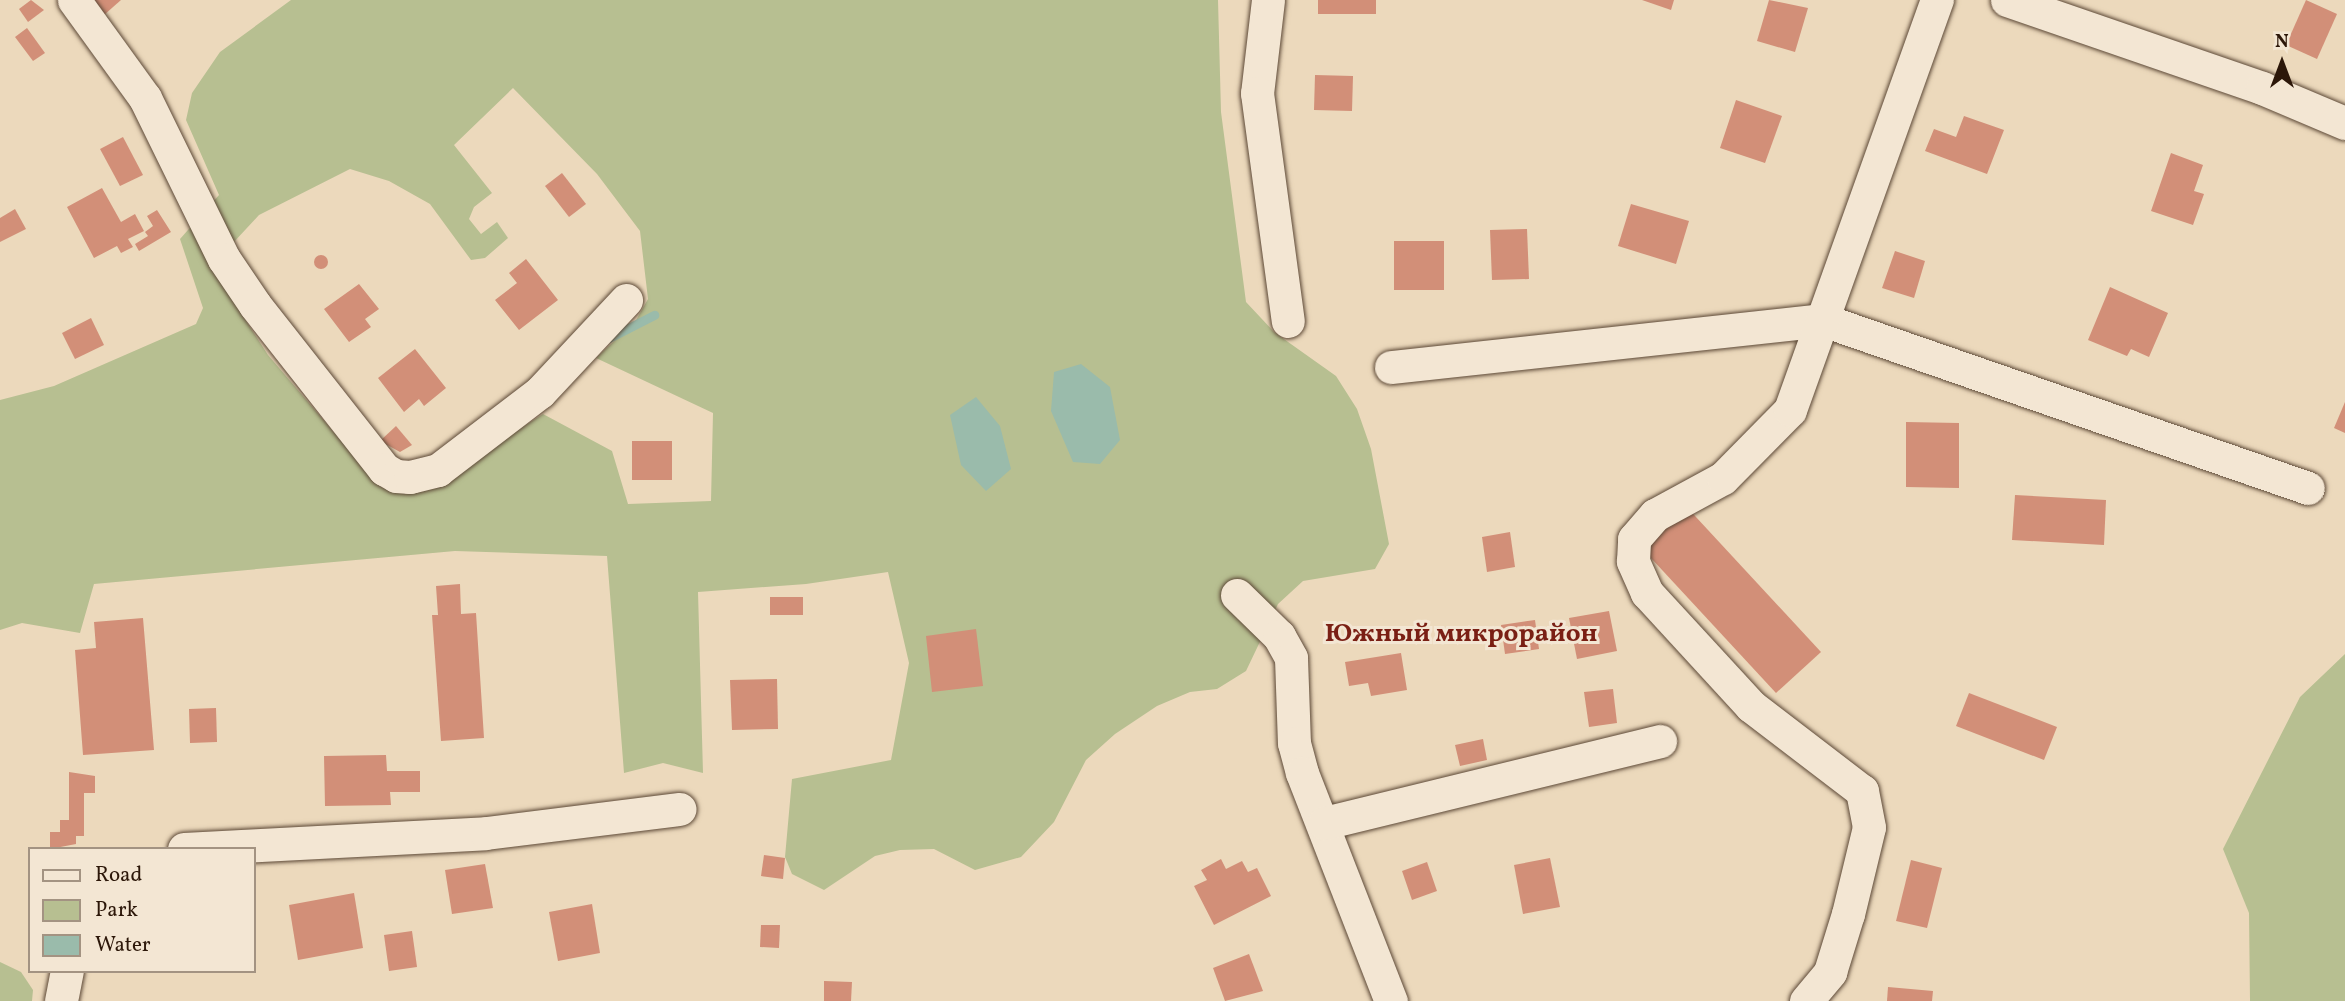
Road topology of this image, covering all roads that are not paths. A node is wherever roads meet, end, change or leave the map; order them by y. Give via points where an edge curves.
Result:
1 (74, 0) edge
2 (1268, 0) edge
3 (1937, 0) edge
4 (2007, 0) edge
5 (2345, 123) edge
6 (626, 300) dead end
7 (1823, 320) junction
8 (1287, 321) dead end
9 (1391, 367) dead end
10 (2308, 488) dead end
11 (1237, 595) dead end
12 (1660, 741) dead end
13 (680, 809) dead end
14 (1324, 823) junction
15 (224, 847) edge
16 (67, 973) edge
17 (61, 1001) edge
18 (1391, 1001) edge
19 (1806, 1001) edge

1 - 6 street via 145,98 224,260 384,469 410,478 438,470 540,392
2 - 8 street via 1257,93
3 - 7 street
4 - 5 street via 2262,88
7 - 9 street
7 - 10 street
7 - 19 street via 1790,410 1723,478 1654,515 1634,539 1633,561 1647,593 1751,706 1862,791 1869,827 1848,915 1830,972
11 - 14 street via 1279,636 1291,658 1294,743
12 - 14 street
13 - 15 street via 486,834
14 - 18 street
16 - 17 street

